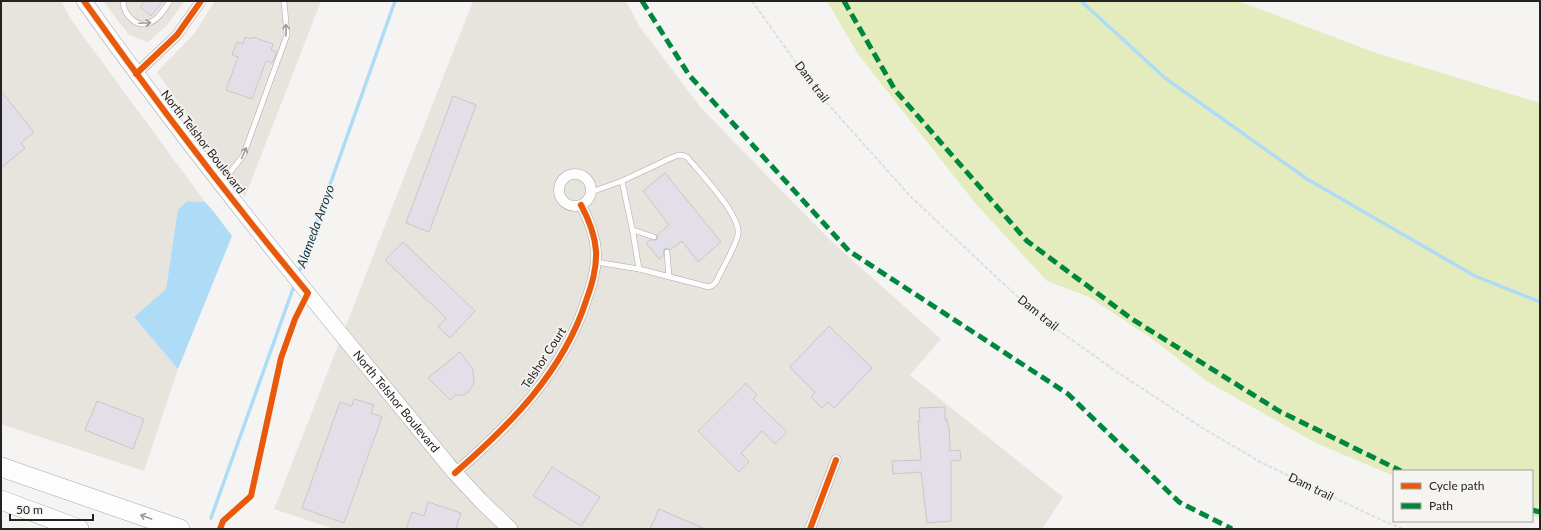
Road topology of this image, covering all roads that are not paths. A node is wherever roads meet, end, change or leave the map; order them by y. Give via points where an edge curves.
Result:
1 (84, 1) edge
2 (124, 1) edge
3 (170, 1) edge
4 (201, 1) edge
5 (284, 1) edge
6 (136, 74) junction
7 (622, 181) junction
8 (219, 182) junction
9 (591, 192) junction
10 (581, 205) junction
11 (633, 230) junction
12 (654, 237) dead end
13 (667, 252) dead end
14 (595, 262) junction
15 (639, 269) junction
16 (669, 276) junction
17 (1, 456) edge
18 (836, 460) dead end
19 (1, 467) edge
20 (455, 473) junction
21 (1, 500) edge
22 (113, 505) junction
23 (1, 514) edge
24 (53, 529) edge
25 (79, 529) edge
26 (180, 529) edge
27 (510, 529) edge
28 (810, 529) edge

1 - 6 main road, North Telshor Boulevard
2 -> 3 lane via 126,13 132,20 145,24 158,17
4 - 6 street via 177,35
8 -> 5 lane via 232,171 243,156 287,36
6 - 8 main road, North Telshor Boulevard
7 - 9 lane
7 - 11 lane
7 - 16 lane via 671,158 684,156 736,220 737,239 713,285 708,287
8 - 20 main road, North Telshor Boulevard
9 - 10 street via 588,200
9 - 10 street via 590,184 584,176 574,174 564,178 559,187 561,198 570,205
10 - 14 street, Telshor Court via 588,219 596,250
11 - 12 lane
11 - 15 lane
13 - 16 lane
14 - 15 lane
14 - 20 street, Telshor Court via 593,281 580,320 566,349 516,416
15 - 16 lane
17 - 22 highway
18 - 28 street
19 - 22 highway
20 - 27 main road, North Telshor Boulevard
21 - 25 highway
26 -> 22 highway
23 - 24 highway

